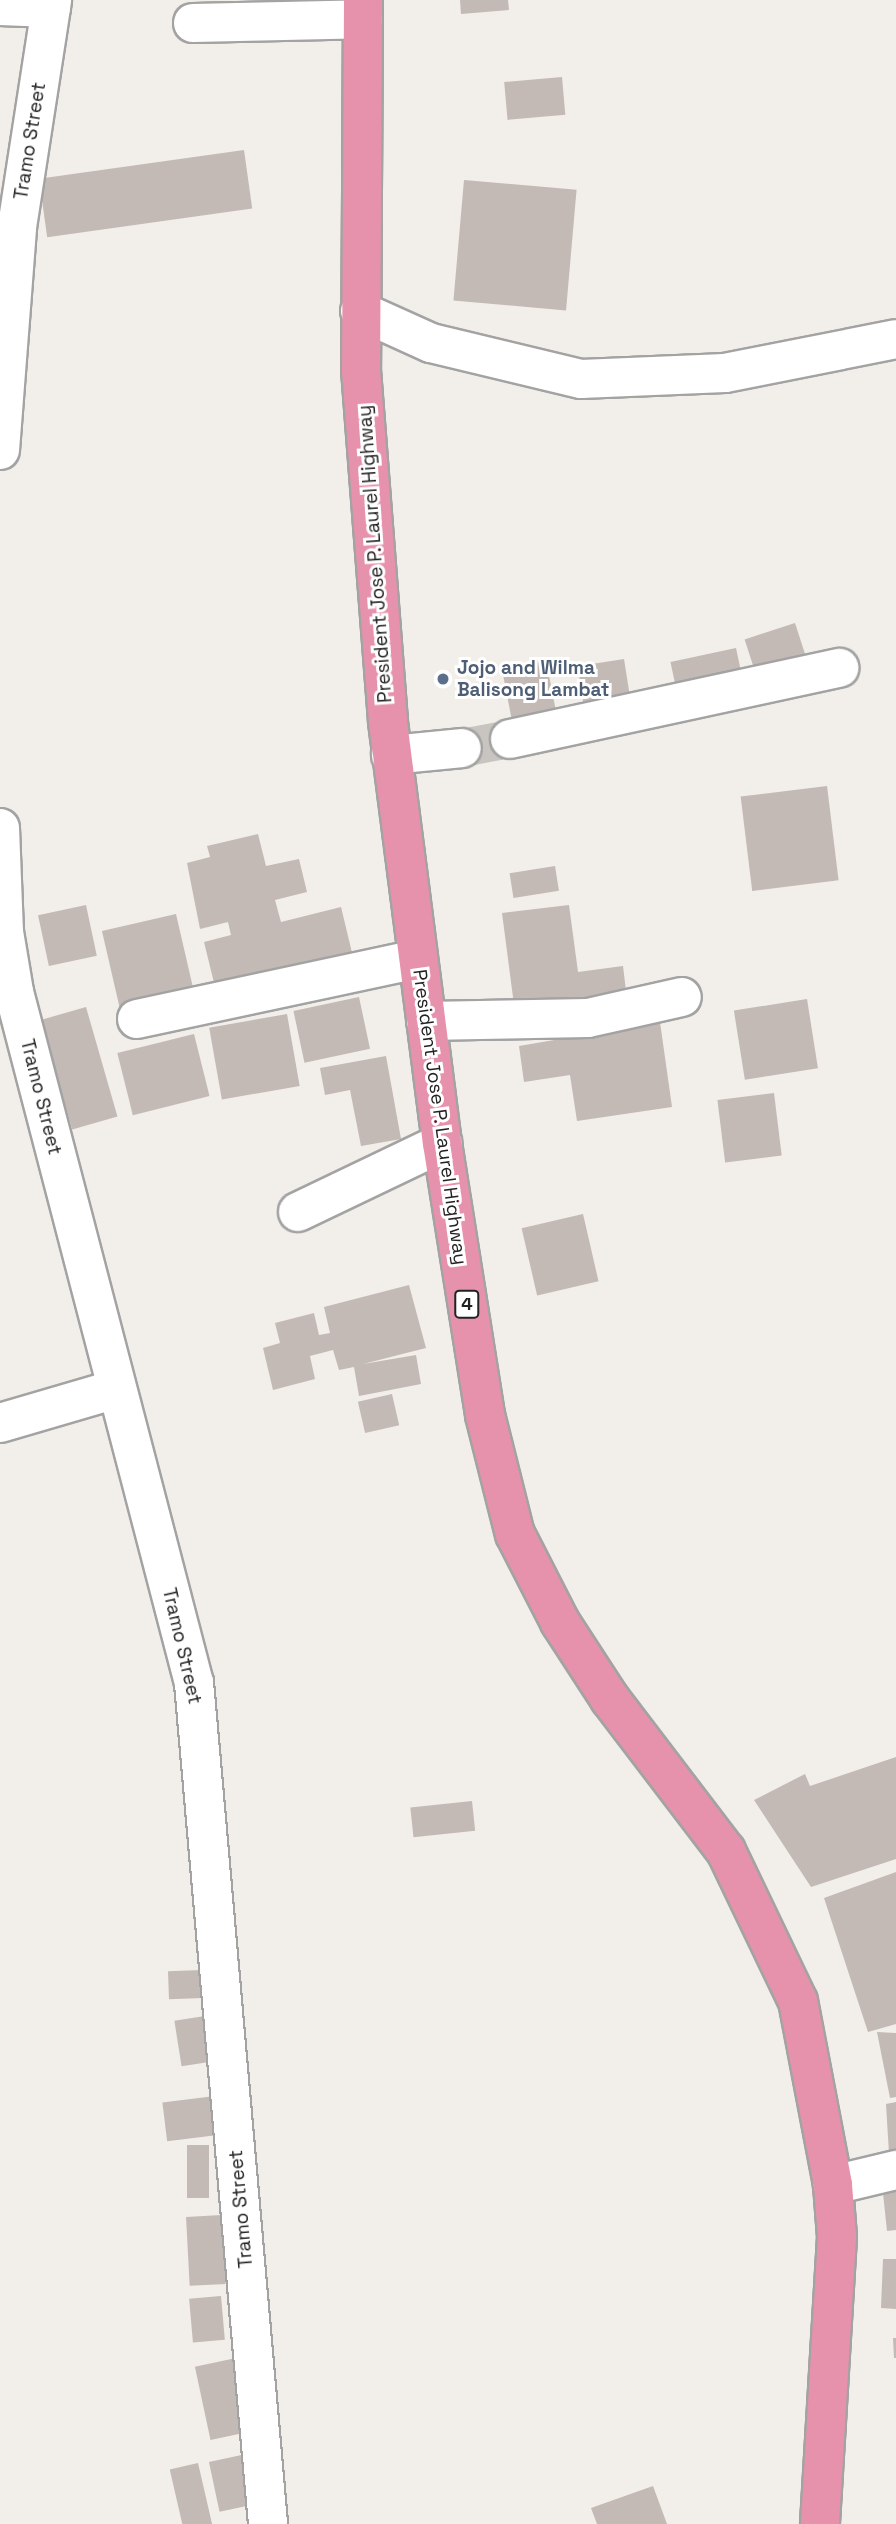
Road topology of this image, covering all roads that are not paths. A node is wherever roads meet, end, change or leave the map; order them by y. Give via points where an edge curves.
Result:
1 (51, 4) edge
2 (0, 6) edge
3 (363, 9) edge
4 (193, 23) dead end
5 (360, 311) junction
6 (896, 339) edge
7 (0, 450) edge
8 (839, 668) dead end
9 (510, 740) tunnel mouth
10 (463, 748) tunnel mouth
11 (391, 755) junction
12 (0, 828) edge
13 (417, 959) junction
14 (682, 997) dead end
15 (137, 1019) dead end
16 (426, 1021) junction
17 (442, 1143) junction
18 (298, 1212) dead end
19 (116, 1389) junction
20 (0, 1423) edge
21 (896, 2170) edge
22 (833, 2185) junction
23 (268, 2524) edge
24 (820, 2524) edge

1 - 2 street
1 - 7 street, Tramo Street via 17,227
3 - 4 street
3 - 5 highway, President Jose P. Laurel Highway / 4
5 - 6 street via 431,343 581,379 725,373
5 - 11 highway, President Jose P. Laurel Highway / 4
8 - 9 street
10 - 11 street
11 - 13 highway, President Jose P. Laurel Highway / 4
12 - 19 street, Tramo Street via 4,932 13,992
13 - 15 street
13 - 16 highway, President Jose P. Laurel Highway / 4
14 - 16 street via 588,1018
16 - 17 highway, President Jose P. Laurel Highway / 4
17 - 18 street
17 - 22 highway, President Jose P. Laurel Highway / 4 via 485,1415 514,1534 560,1622 610,1699 726,1851 766,1927 798,2001
19 - 20 street
19 - 23 street, Tramo Street via 194,1683
21 - 22 street
22 - 24 highway, President Jose P. Laurel Highway / 4 via 837,2237 833,2349

